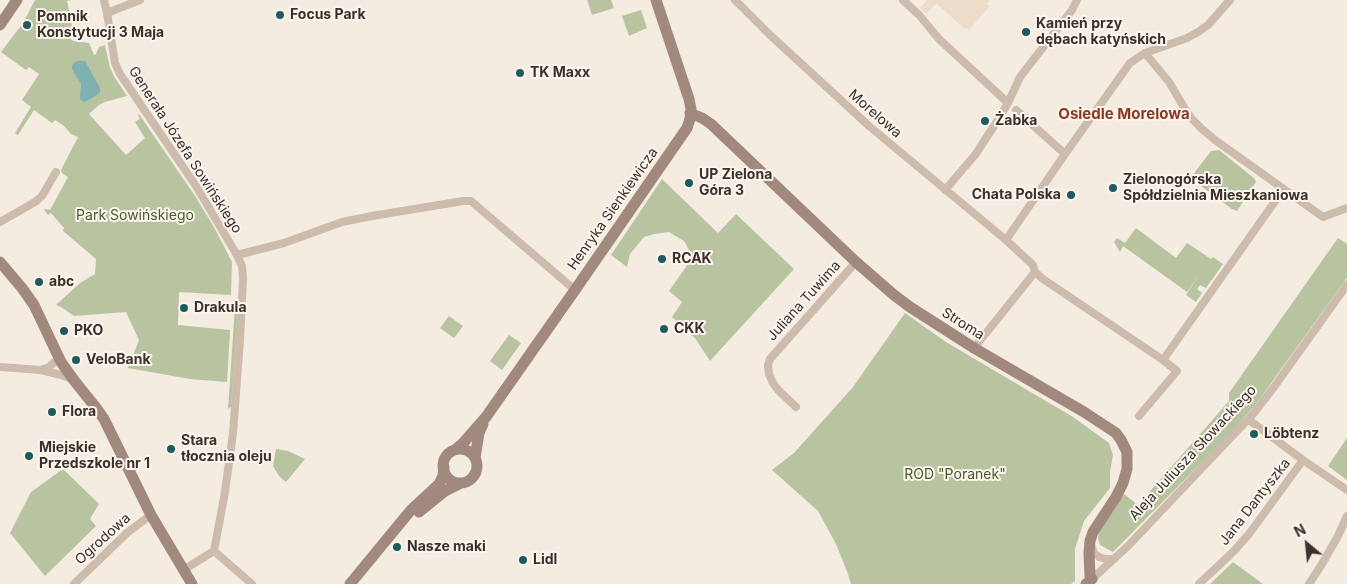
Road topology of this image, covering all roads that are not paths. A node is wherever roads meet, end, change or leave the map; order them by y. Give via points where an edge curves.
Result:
1 (17, 0) edge
2 (104, 0) edge
3 (140, 0) edge
4 (656, 0) edge
5 (734, 0) edge
6 (903, 0) edge
7 (1077, 0) edge
8 (1230, 0) edge
9 (107, 13) junction
10 (0, 26) edge
11 (1145, 53) junction
12 (1008, 103) junction
13 (1016, 110) dead end
14 (690, 113) junction
15 (1065, 154) junction
16 (56, 172) dead end
17 (945, 190) junction
18 (1283, 190) junction
19 (1347, 208) edge
20 (0, 222) edge
21 (1006, 240) junction
22 (238, 255) junction
23 (0, 262) edge
24 (856, 262) junction
25 (1035, 272) junction
26 (1347, 285) edge
27 (575, 290) junction
28 (974, 348) junction
29 (59, 358) junction
30 (1163, 360) junction
31 (0, 367) edge
32 (41, 370) junction
33 (73, 379) junction
34 (796, 407) dead end
35 (1138, 416) dead end
36 (486, 417) junction
37 (1249, 420) junction
38 (454, 450) junction
39 (475, 458) junction
40 (1303, 460) junction
41 (444, 467) junction
42 (461, 482) junction
43 (1347, 490) edge
44 (151, 515) junction
45 (1347, 516) edge
46 (398, 528) junction
47 (1090, 541) junction
48 (214, 551) junction
49 (1114, 559) junction
50 (183, 570) junction
51 (1089, 582) edge
52 (74, 584) edge
53 (192, 584) edge
54 (252, 584) edge
55 (350, 584) edge
56 (1199, 584) edge
57 (1309, 584) edge

1 - 10 street
2 - 9 street, Generała Józefa Sowińskiego
3 - 9 street
4 - 14 street via 689,99
5 - 17 street, Morelowa via 868,126
6 - 12 street via 939,39
7 - 12 street via 1020,77
8 - 11 street via 1198,32
9 - 22 street, Generała Józefa Sowińskiego via 115,63 120,74
11 - 15 street via 1130,63
11 - 18 street via 1202,129
12 - 17 street via 975,155
13 - 15 street
14 - 24 street, Stroma via 711,124
14 - 27 street, Henryka Sienkiewicza via 684,132
15 - 21 street
16 - 20 street via 36,202
17 - 21 street, Morelowa
18 - 19 street via 1323,217
18 - 30 street
21 - 25 street, Morelowa via 1026,257
22 - 27 street via 342,222 471,201
22 - 48 street, Generała Józefa Sowińskiego via 243,278 233,433
23 - 29 street via 34,305
24 - 28 street, Stroma via 910,307
24 - 34 street, Juliana Tuwima via 770,358 769,374 773,383
25 - 28 street
25 - 30 street, Morelowa
26 - 37 street, Aleja Juliusza Słowackiego
27 - 36 street, Henryka Sienkiewicza
28 - 47 street, Stroma via 1097,420 1122,440 1127,452 1123,483
29 - 32 street
29 - 33 street
30 - 35 street, Morelowa via 1177,371
31 - 32 street
32 - 33 street
33 - 44 street via 104,419
36 - 38 street, Henryka Sienkiewicza
36 - 39 street, Henryka Sienkiewicza via 479,433
37 - 40 street, Jana Dantyszka
37 - 49 street, Aleja Juliusza Słowackiego
38 - 39 street via 464,450
38 - 41 street via 445,459
39 - 42 street via 476,473
40 - 43 street
40 - 56 street, Jana Dantyszka via 1249,534
41 - 42 street via 447,476
41 - 46 street via 439,484 411,510
42 - 46 street
44 - 50 street
44 - 52 street, Ogrodowa via 137,524
45 - 57 street
46 - 55 street
47 - 49 street via 1099,557
47 - 51 street, Stroma
48 - 50 street
48 - 54 street
49 - 51 street, Aleja Juliusza Słowackiego
50 - 53 street

